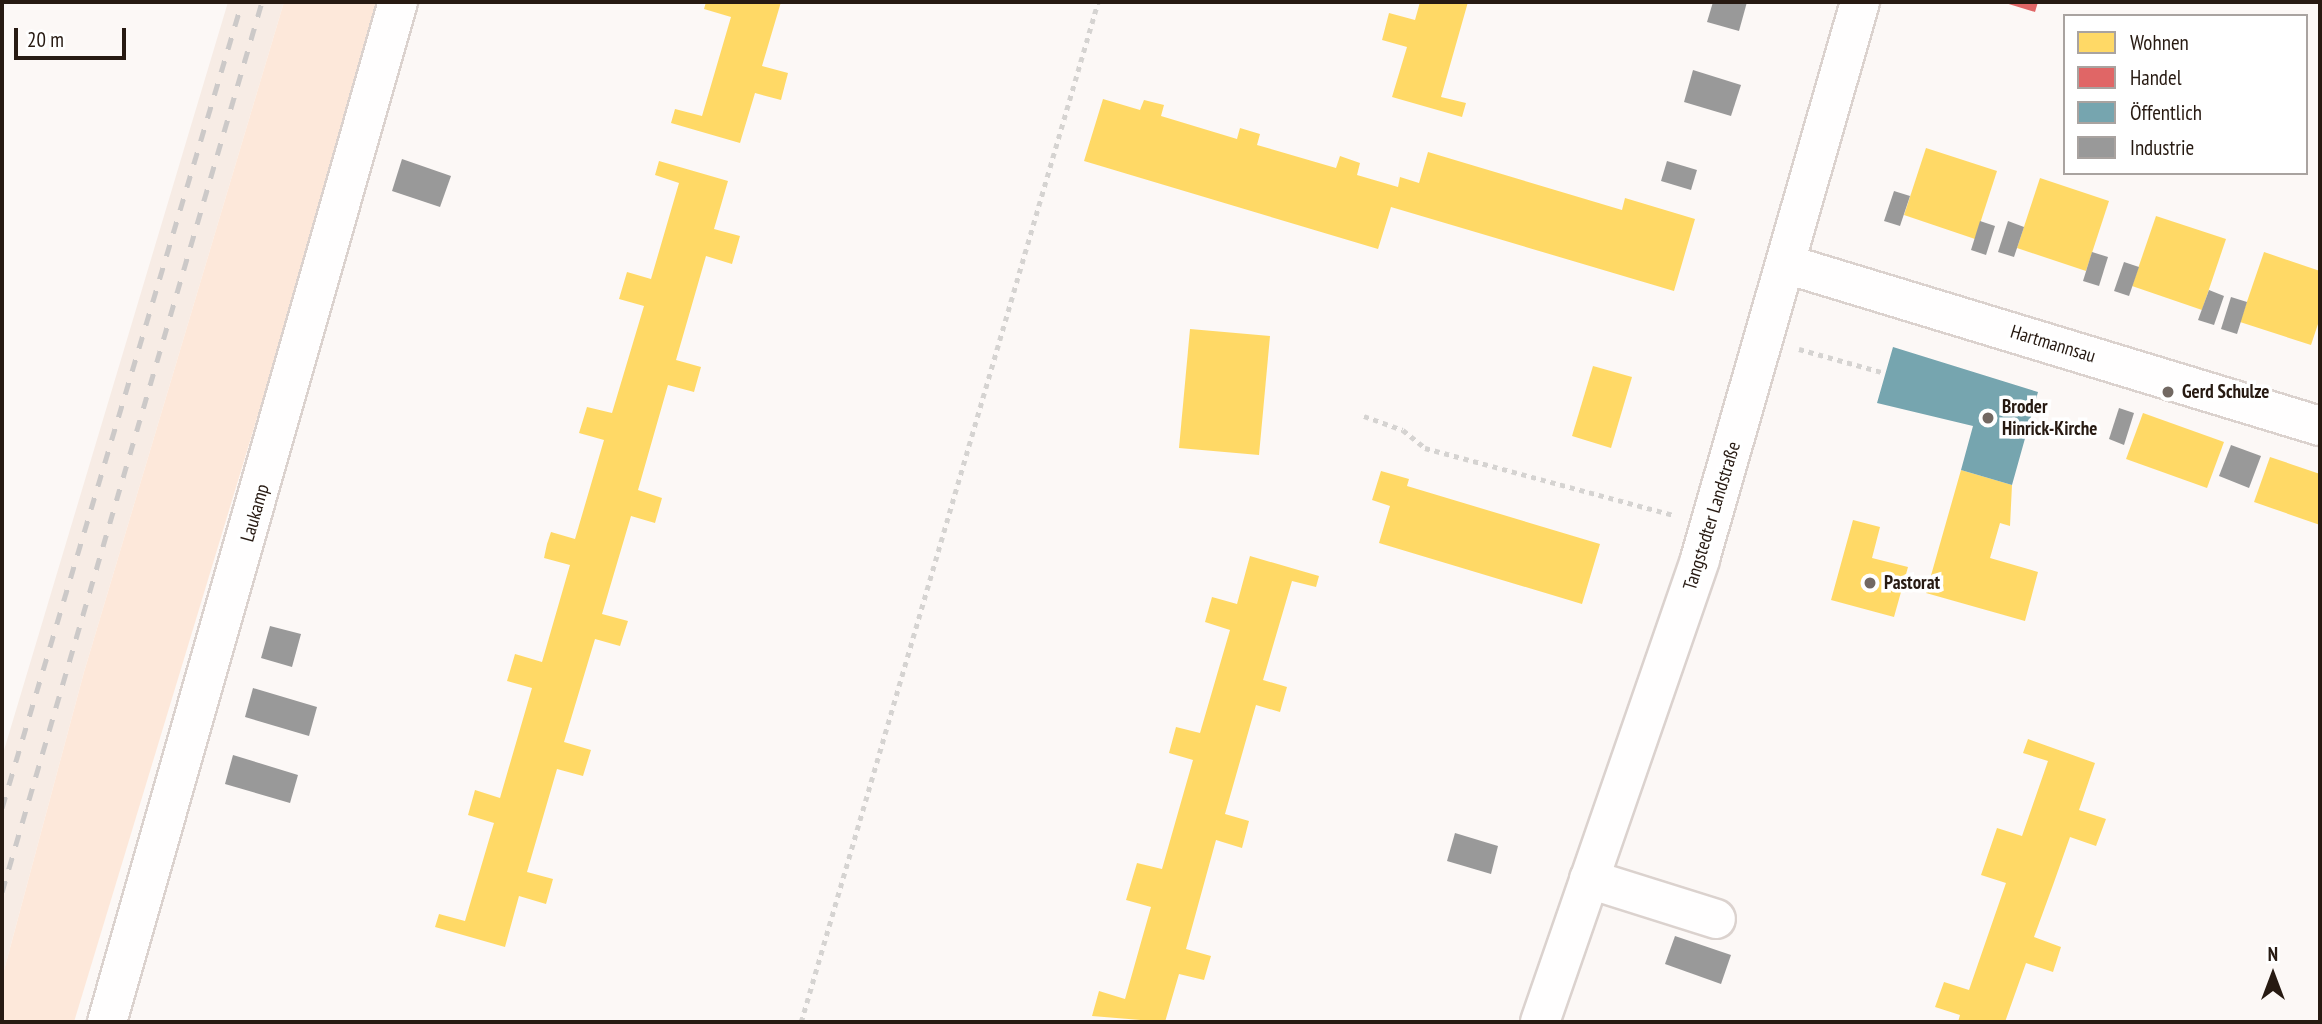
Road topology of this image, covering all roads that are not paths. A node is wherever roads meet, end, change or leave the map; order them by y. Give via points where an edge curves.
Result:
1 (398, 2) edge
2 (1860, 2) edge
3 (1786, 264) junction
4 (2315, 417) edge
5 (1590, 879) junction
6 (1716, 919) dead end
7 (107, 1022) edge
8 (1540, 1022) edge

1 - 7 street, Laukamp
2 - 3 street, Tangstedter Landstraße
3 - 4 street, Hartmannsau
3 - 5 street, Tangstedter Landstraße via 1710,524
5 - 6 street
5 - 8 street, Tangstedter Landstraße

